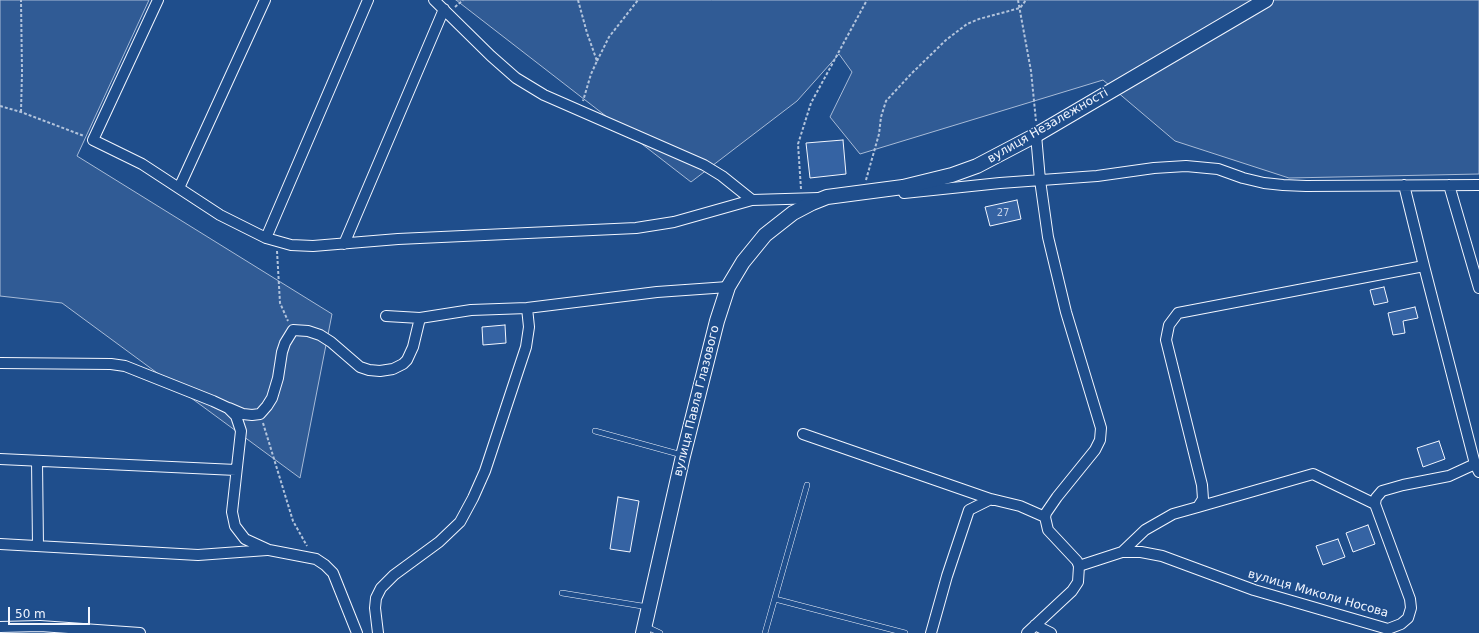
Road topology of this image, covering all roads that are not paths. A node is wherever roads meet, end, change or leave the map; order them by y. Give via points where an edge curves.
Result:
1 (158, 0) edge
2 (265, 0) edge
3 (368, 0) edge
4 (434, 0) edge
5 (1266, 0) edge
6 (444, 9) junction
7 (1036, 134) junction
8 (1040, 180) junction
9 (1404, 185) junction
10 (1449, 185) junction
11 (1479, 185) edge
12 (180, 188) junction
13 (904, 193) dead end
14 (752, 200) junction
15 (807, 201) junction
16 (270, 239) junction
17 (344, 244) junction
18 (1424, 266) junction
19 (728, 287) junction
20 (1479, 288) edge
21 (527, 308) junction
22 (386, 316) dead end
23 (420, 318) junction
24 (0, 363) edge
25 (228, 408) junction
26 (595, 431) dead end
27 (803, 434) dead end
28 (683, 456) junction
29 (0, 459) edge
30 (37, 461) junction
31 (1477, 468) edge
32 (236, 470) junction
33 (808, 485) dead end
34 (993, 500) junction
35 (1375, 504) junction
36 (1198, 507) junction
37 (1045, 517) junction
38 (0, 544) edge
39 (38, 546) junction
40 (269, 550) junction
41 (1122, 552) junction
42 (1080, 566) junction
43 (562, 594) dead end
44 (775, 599) junction
45 (649, 607) junction
46 (1035, 625) junction
47 (0, 627) edge
48 (40, 629) edge
49 (1388, 629) junction
50 (643, 630) edge
51 (140, 633) edge
52 (357, 633) edge
53 (378, 633) edge
54 (660, 633) edge
55 (765, 633) edge
56 (905, 633) edge
57 (931, 633) edge
58 (1026, 633) edge
59 (1051, 633) edge
60 (1399, 633) edge

1 - 12 street via 93,140 142,164
2 - 12 street
3 - 16 street
4 - 6 street
5 - 7 main road, вулиця Незалежності
6 - 14 street via 516,78 580,112 704,165
6 - 17 street
7 - 8 street
7 - 15 main road, вулиця Незалежності via 965,171 903,187
8 - 9 street via 1186,166 1218,169 1250,179 1283,185
8 - 13 street
8 - 37 street via 1048,237 1066,312 1101,428 1096,450 1057,497
9 - 10 street
9 - 18 street
10 - 11 street
10 - 20 street
12 - 16 street via 220,215
14 - 15 street
14 - 17 street via 674,222 636,228 398,239
15 - 19 main road, вулиця Павла Глазового via 765,235 743,262
16 - 17 street via 290,245
18 - 31 street
18 - 36 street via 1178,313 1169,325 1166,340 1202,485 1203,499
19 - 21 street via 657,292
19 - 28 main road, вулиця Павла Глазового via 715,327
21 - 23 street via 471,310
21 - 53 street via 529,327 526,347 485,471 473,498 460,522 381,588 375,608
22 - 23 street
23 - 25 street via 407,360 393,369 380,371 360,367 320,335 292,330 282,352 272,398 260,414 244,414
24 - 25 street via 125,366
25 - 32 street via 236,416 241,431
26 - 28 lane
27 - 34 street
28 - 45 main road, вулиця Павла Глазового
29 - 30 street
30 - 32 street
30 - 39 street
31 - 35 street via 1382,491
32 - 40 street via 232,512 235,526 245,539
33 - 44 lane
34 - 37 street via 1020,506
34 - 57 street via 969,510
35 - 36 street via 1313,474
35 - 49 street, вулиця Миколи Носова via 1412,608 1402,624
36 - 41 street via 1172,514 1145,530
37 - 42 street via 1048,530
38 - 39 street
39 - 40 street via 198,555
40 - 52 street via 316,560 325,565 333,573
41 - 42 street, вулиця Миколи Носова
41 - 49 street, вулиця Миколи Носова via 1162,556 1254,590
42 - 46 street via 1078,582 1072,591
43 - 45 lane
44 - 55 lane
44 - 56 lane
45 - 50 main road, вулиця Павла Глазового
46 - 58 street
46 - 59 street
47 - 48 street
48 - 51 street
49 - 60 street
50 - 54 lane

